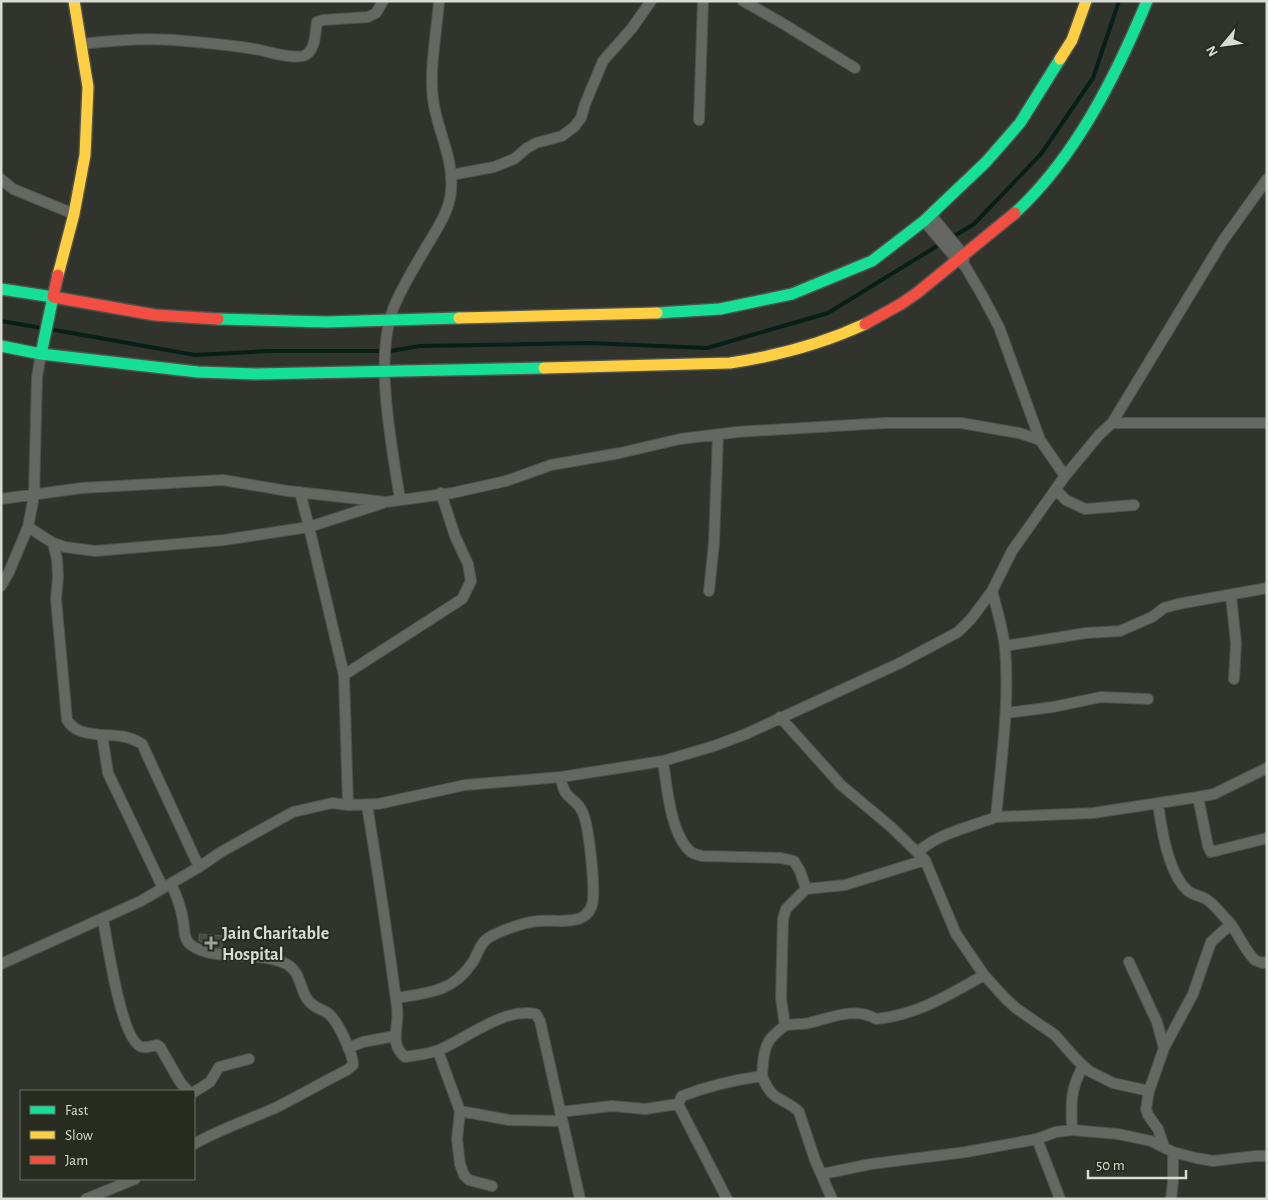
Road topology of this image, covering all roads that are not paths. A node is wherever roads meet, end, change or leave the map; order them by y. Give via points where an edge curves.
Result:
1 (74, 1) edge
2 (383, 1) edge
3 (439, 1) edge
4 (651, 1) edge
5 (703, 1) edge
6 (743, 1) edge
7 (1086, 1) edge
8 (1146, 1) edge
9 (81, 44) junction
10 (855, 68) dead end
11 (699, 120) dead end
12 (451, 175) junction
13 (1, 179) edge
14 (1267, 179) edge
15 (74, 214) junction
16 (927, 218) junction
17 (959, 256) junction
18 (1, 288) edge
19 (52, 297) junction
20 (388, 321) junction
21 (1, 346) edge
22 (42, 349) junction
23 (385, 372) junction
24 (1112, 423) junction
25 (1267, 423) edge
26 (718, 435) junction
27 (1040, 440) junction
28 (1065, 476) junction
29 (1056, 490) junction
30 (300, 492) junction
31 (441, 493) junction
32 (34, 496) junction
33 (1, 499) edge
34 (400, 500) junction
35 (386, 502) junction
36 (1134, 505) dead end
37 (28, 527) junction
38 (309, 527) junction
39 (53, 543) junction
40 (1, 586) edge
41 (1267, 588) edge
42 (709, 591) dead end
43 (992, 591) junction
44 (1231, 596) junction
45 (1005, 646) junction
46 (344, 675) junction
47 (1234, 680) dead end
48 (1148, 699) dead end
49 (1006, 713) junction
50 (780, 717) junction
51 (102, 735) junction
52 (663, 761) junction
53 (1267, 768) edge
54 (561, 778) junction
55 (1198, 797) junction
56 (1158, 803) junction
57 (348, 805) junction
58 (367, 805) junction
59 (996, 818) junction
60 (1267, 838) edge
61 (922, 856) junction
62 (199, 867) junction
63 (167, 886) junction
64 (806, 889) junction
65 (103, 919) junction
66 (1231, 924) junction
67 (1129, 962) dead end
68 (1267, 962) edge
69 (1, 964) edge
70 (984, 975) junction
71 (396, 998) junction
72 (785, 1026) junction
73 (395, 1036) junction
74 (348, 1048) junction
75 (1164, 1048) junction
76 (438, 1051) junction
77 (249, 1059) dead end
78 (1083, 1066) junction
79 (762, 1076) junction
80 (187, 1090) edge
81 (195, 1091) edge
82 (1149, 1091) junction
83 (678, 1104) junction
84 (460, 1111) junction
85 (561, 1117) junction
86 (1072, 1130) junction
87 (1037, 1139) junction
88 (195, 1143) edge
89 (1168, 1149) junction
90 (1267, 1156) edge
91 (822, 1174) junction
92 (133, 1180) edge
93 (492, 1186) dead end
94 (86, 1199) edge
95 (580, 1199) edge
96 (727, 1199) edge
97 (832, 1199) edge
98 (1060, 1199) edge
99 (1171, 1199) edge

1 - 9 street
2 - 9 street via 376,13 368,17 317,22 314,43 310,52 303,56 183,40
3 - 12 street via 433,99
4 - 12 street via 603,62 581,118 574,126 562,136 532,145 514,159 494,167
5 - 11 street
6 - 10 street
7 - 16 street via 1072,40 1020,123 986,162
8 - 17 street via 1116,69 1080,131 1048,176 990,234
9 - 15 street via 88,87 86,154
12 - 20 street via 450,203 445,215 395,302
13 - 15 street via 14,189
14 - 24 street via 1222,242
15 - 19 street
16 - 17 street via 932,230
16 - 17 street via 943,230
16 - 20 street via 872,261 792,294 720,309
17 - 23 street via 902,304 841,333 793,350 731,362 688,366
17 - 27 street via 999,327
18 - 19 street
19 - 20 street via 155,315 244,321
19 - 22 street
20 - 23 street
21 - 22 street
22 - 23 street via 198,372
22 - 32 street via 37,377
23 - 34 street
24 - 25 street
24 - 28 street
26 - 27 street via 885,423 961,423
26 - 31 street via 680,439 551,465 506,481
26 - 42 street
27 - 28 street
28 - 29 street
29 - 36 street via 1066,500 1085,509
29 - 43 street via 1012,551
30 - 32 street via 223,480 82,488
30 - 35 street
30 - 38 street
31 - 34 street
31 - 46 street via 454,536 468,564 471,581 468,589 462,599
32 - 33 street
32 - 37 street
34 - 35 street
35 - 38 street
37 - 39 street
37 - 40 street
38 - 39 street via 224,540 95,551
38 - 46 street
39 - 51 street via 57,559 56,599 68,720 78,731
41 - 44 street
43 - 45 street
43 - 50 street via 971,619 950,637
44 - 45 street via 1164,608 1120,631 1077,634
44 - 47 street via 1236,643
45 - 49 street
46 - 57 street
48 - 49 street via 1101,697
49 - 59 street
50 - 52 street via 738,737
50 - 61 street via 841,785
51 - 62 street via 132,738 142,744
51 - 63 street via 108,773
52 - 54 street
52 - 64 street via 679,836 692,853 794,861
53 - 55 street via 1214,794
54 - 58 street via 464,785
54 - 71 street via 566,796 582,811 588,829 593,904 588,913 576,920 527,922 490,937 479,948 464,975 453,984 434,992
55 - 56 street
55 - 60 street via 1211,852
56 - 59 street via 1093,813
56 - 66 street via 1171,862 1185,888 1206,898
57 - 58 street
57 - 62 street via 332,803 293,812
58 - 71 street
59 - 61 street via 928,843
61 - 64 street via 845,885
61 - 70 street via 956,934
62 - 63 street
63 - 65 street
63 - 74 street via 177,896 190,944 213,953 265,957 291,967 309,1002 331,1016
64 - 72 street via 786,909 783,919 781,998
65 - 69 street
65 - 80 street via 120,1009 133,1038 143,1048 160,1047
66 - 68 street via 1252,957 1262,964
66 - 75 street via 1211,942 1193,994
67 - 75 street via 1157,1022
70 - 72 street via 928,1006 906,1012 876,1018 866,1013 854,1013
70 - 78 street via 1017,1009 1055,1035
71 - 73 street
72 - 79 street via 770,1039
73 - 74 street
73 - 76 street via 396,1046 405,1057
74 - 88 street via 353,1065 347,1070
75 - 82 street
76 - 84 street
76 - 85 street via 516,1013 536,1014
77 - 81 street via 219,1067 210,1082
78 - 82 street via 1113,1083
78 - 86 street via 1075,1082 1071,1103
79 - 83 street via 694,1091 682,1096
79 - 91 street via 776,1098 794,1106 799,1112
82 - 89 street via 1146,1109
83 - 85 street via 645,1109 612,1106
83 - 96 street
84 - 85 street via 509,1120
84 - 93 street via 458,1139 464,1175 469,1180
85 - 95 street
86 - 87 street
86 - 89 street via 1118,1134 1151,1141
87 - 91 street
87 - 98 street
89 - 90 street via 1213,1161
89 - 99 street via 1173,1182
91 - 97 street
92 - 94 street

